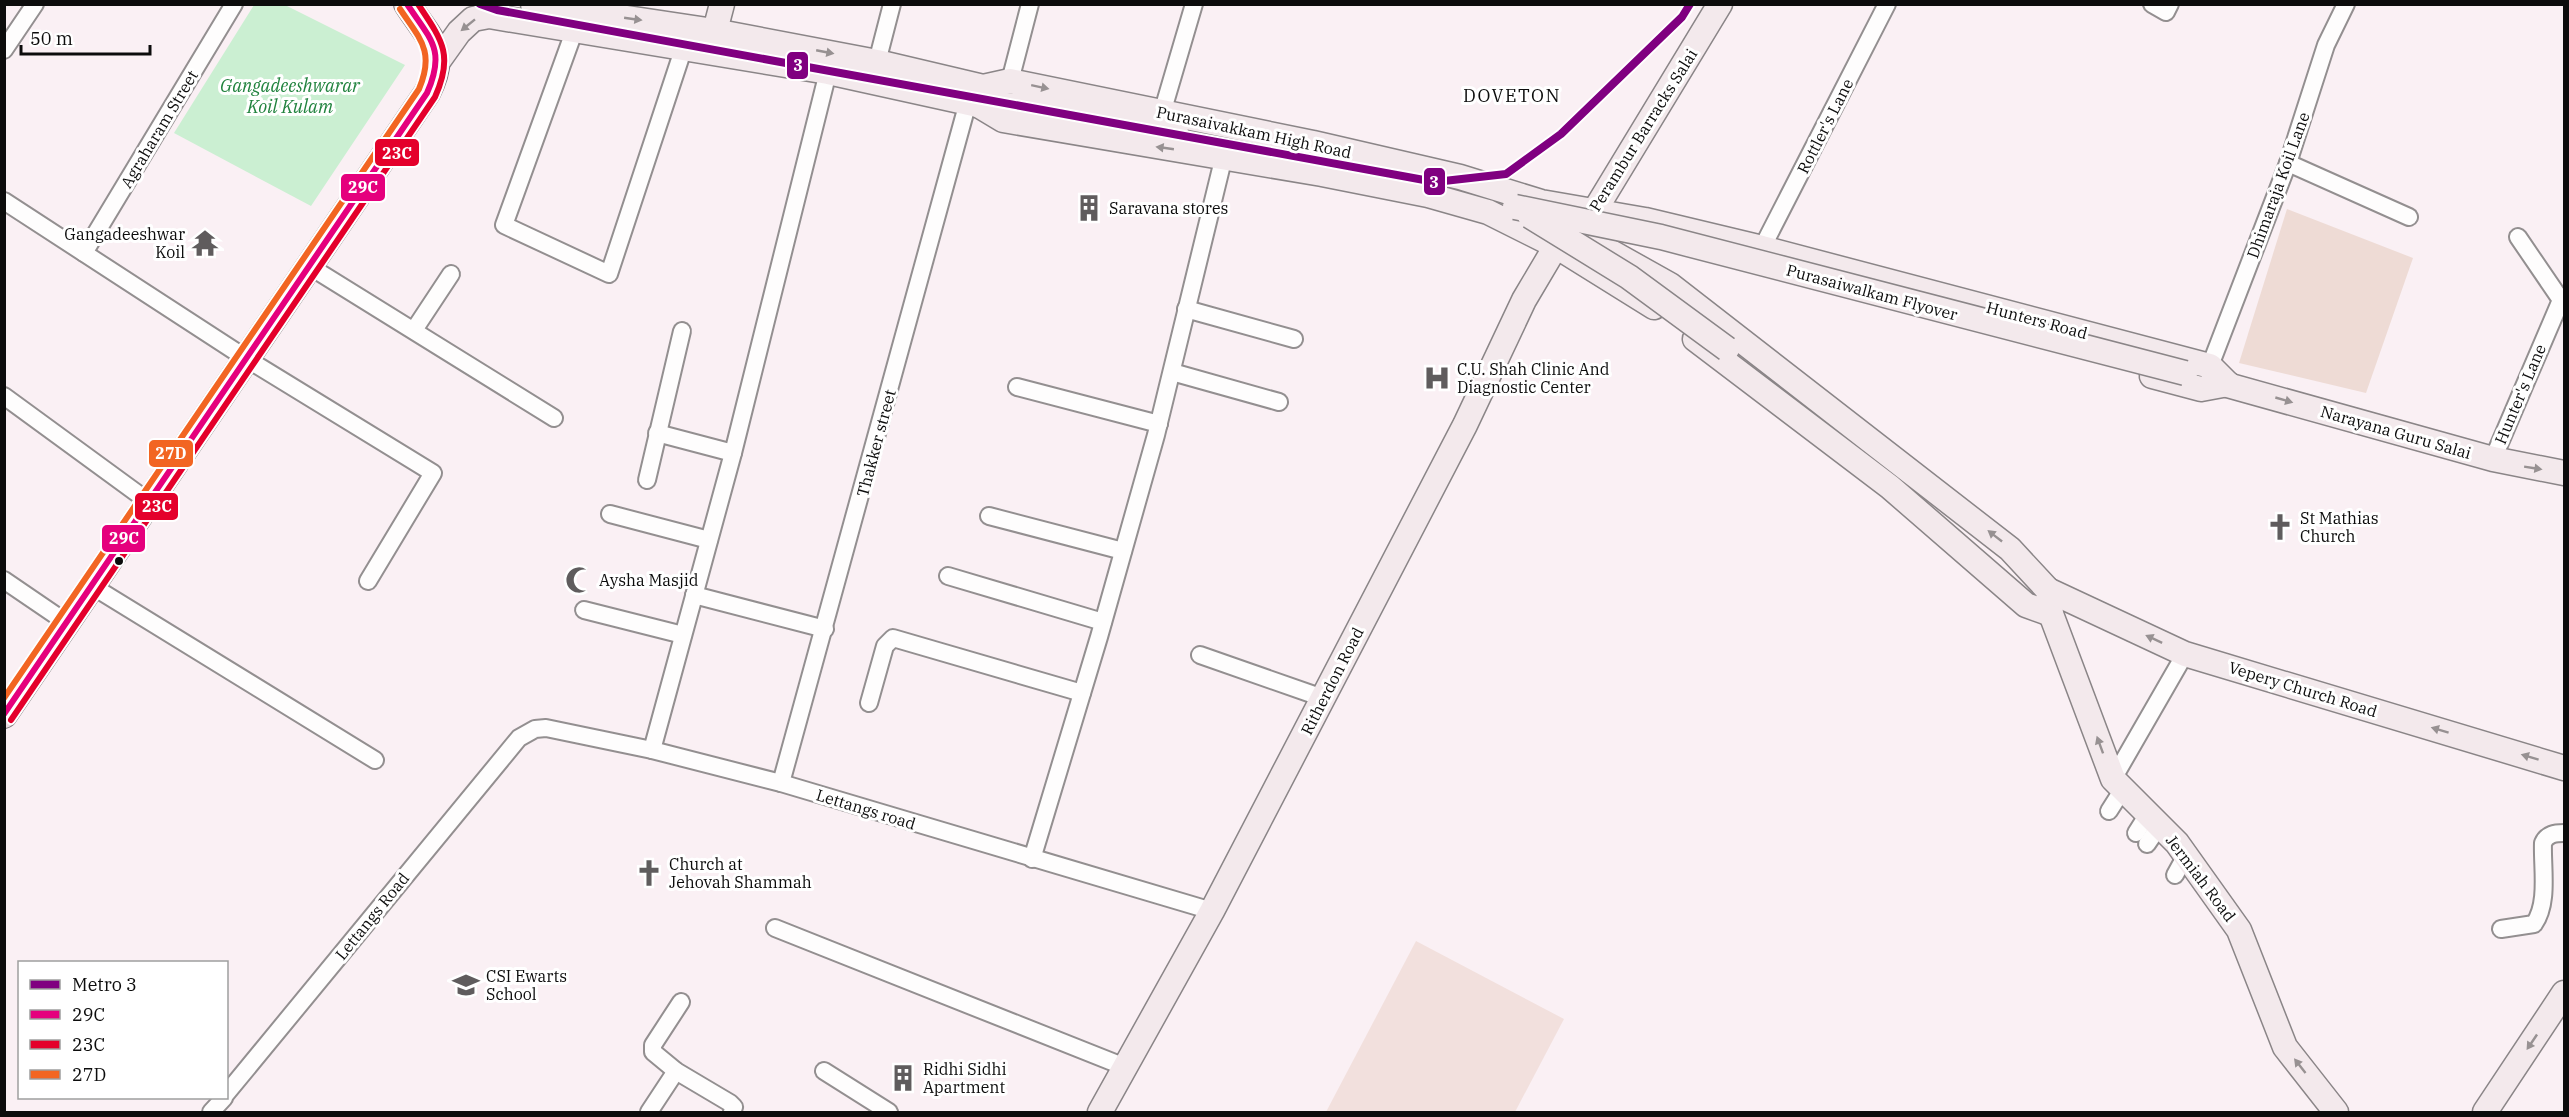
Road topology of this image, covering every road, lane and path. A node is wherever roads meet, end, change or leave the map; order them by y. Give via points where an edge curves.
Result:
1 (35, 4) edge
2 (234, 4) edge
3 (407, 4) edge
4 (533, 4) edge
5 (722, 4) edge
6 (736, 4) edge
7 (892, 4) edge
8 (1030, 4) edge
9 (1194, 4) edge
10 (1720, 4) edge
11 (1887, 4) edge
12 (2152, 4) edge
13 (2170, 4) edge
14 (2346, 4) edge
15 (575, 29) junction
16 (718, 38) junction
17 (684, 47) junction
18 (4, 50) edge
19 (439, 60) junction
20 (877, 62) junction
21 (828, 72) junction
22 (1010, 81) junction
23 (976, 98) junction
24 (1162, 113) junction
25 (1224, 156) junction
26 (2288, 163) junction
27 (4, 201) edge
28 (1515, 207) junction
29 (2409, 217) dead end
30 (1645, 220) junction
31 (1584, 223) junction
32 (2518, 237) dead end
33 (1556, 246) junction
34 (1762, 248) junction
35 (1627, 249) junction
36 (84, 253) junction
37 (309, 266) junction
38 (451, 274) dead end
39 (1670, 285) junction
40 (1652, 306) junction
41 (1186, 309) junction
42 (414, 330) junction
43 (682, 331) dead end
44 (1294, 339) dead end
45 (247, 359) junction
46 (2210, 366) junction
47 (1172, 372) junction
48 (2228, 384) junction
49 (1017, 387) dead end
50 (4, 396) edge
51 (1280, 402) dead end
52 (554, 418) dead end
53 (1159, 424) junction
54 (657, 433) junction
55 (733, 453) junction
56 (2493, 459) junction
57 (2565, 473) edge
58 (647, 480) dead end
59 (149, 502) junction
60 (609, 514) dead end
61 (989, 516) dead end
62 (709, 540) junction
63 (1123, 551) junction
64 (948, 576) dead end
65 (4, 579) edge
66 (368, 581) dead end
67 (92, 586) junction
68 (2048, 590) junction
69 (694, 595) junction
70 (584, 610) dead end
71 (2051, 614) junction
72 (67, 622) junction
73 (1103, 622) junction
74 (825, 629) junction
75 (683, 635) junction
76 (2185, 654) junction
77 (1200, 655) dead end
78 (1082, 693) junction
79 (1323, 698) junction
80 (869, 703) dead end
81 (4, 715) edge
82 (519, 738) joint
83 (652, 750) junction
84 (375, 760) dead end
85 (2565, 768) edge
86 (781, 783) junction
87 (2118, 784) junction
88 (2109, 811) dead end
89 (2565, 833) edge
90 (1032, 860) junction
91 (1212, 911) junction
92 (775, 928) dead end
93 (2500, 928) dead end
94 (2565, 993) edge
95 (681, 1002) dead end
96 (1125, 1067) junction
97 (676, 1071) junction
98 (824, 1071) dead end
99 (228, 1092) edge
100 (223, 1099) edge
101 (211, 1113) edge
102 (649, 1113) edge
103 (732, 1113) edge
104 (889, 1113) edge
105 (1100, 1113) edge
106 (2336, 1113) edge
107 (2485, 1113) edge

1 - 18 street
2 - 36 street, Agraharam Street
3 - 19 main road
4 -> 16 main road
5 - 16 main road
6 - 16 main road
7 - 20 street
8 - 22 street
9 - 24 street
10 - 31 main road, Perambur Barracks Salai
11 - 34 street, Rottler's Lane
12 - 13 street via 2166,12
14 - 26 street, Dhimaraja Koil Lane via 2326,45
15 - 17 main road
15 - 17 street via 504,225 609,274
15 -> 19 main road via 489,16 473,19
16 - 17 main road
16 -> 20 main road
16 - 21 main road
19 - 37 main road via 427,93
20 - 23 main road
21 - 23 main road
21 - 55 street
22 - 23 main road, Purasaivakkam High Road
22 -> 24 main road, Purasaivakkam High Road
25 -> 23 main road via 1003,120
23 - 28 main road, Purasaiwalkam Flyover via 1286,152 1448,186
23 - 74 street, Thakker street
24 - 31 main road, Purasaivakkam High Road via 1460,177 1541,202
25 - 33 main road via 1428,195 1488,212
25 - 41 street
26 - 29 street
26 - 46 street, Dhimaraja Koil Lane
27 - 36 street
28 - 48 main road, Purasaiwalkam Flyover, bridge via 1661,237
28 - 71 main road, Purasaiwalkam Flyover, bridge via 1629,277 1872,457 2024,582
30 - 31 main road, Hunters Road
30 - 34 main road, Hunters Road
30 - 35 main road
31 - 33 main road, Perambur Barracks Salai
31 - 35 main road
32 - 56 street, Hunter's Lane via 2561,300
33 - 40 main road
33 - 79 main road, Ritherdon Road via 1524,300 1465,425
34 - 46 main road, Hunters Road
35 - 39 main road
35 - 48 main road via 1919,313 2201,389
36 - 45 street
37 - 42 street
37 - 45 main road
38 - 42 street
39 - 40 main road
68 -> 39 main road via 2010,549
40 - 71 main road via 1890,487 2026,605
41 - 44 street
41 - 47 street
42 - 52 street
43 - 54 street
45 - 59 main road
45 - 66 street via 433,473
46 - 48 main road
47 - 51 street
47 - 53 street
48 -> 56 main road, Narayana Guru Salai
49 - 53 street
50 - 59 street
53 - 63 street
54 - 55 street
54 - 58 street
55 - 62 street
56 -> 57 main road, Narayana Guru Salai
59 - 67 main road
60 - 62 street
61 - 63 street
62 - 69 street
63 - 73 street
64 - 73 street
65 - 72 street
67 - 72 main road
67 - 84 street
68 - 71 main road
76 -> 68 main road, Vepery Church Road
69 - 74 street
69 - 75 street
70 - 75 street
87 -> 71 main road, Jermiah Road
72 - 81 main road
73 - 78 street
74 - 86 street, Thakker street
75 - 83 street
85 -> 76 main road, Vepery Church Road
76 - 87 street
77 - 79 street
78 - 80 street via 893,638 885,645
78 - 90 street
79 - 91 main road, Ritherdon Road
82 - 83 street, Lettangs road via 546,728
82 - 99 street, Lettangs Road
83 - 86 street, Lettangs road
86 - 90 street, Lettangs road
87 - 88 street
106 -> 87 main road, Jermiah Road via 2285,1047 2239,930 2148,829
89 - 93 street via 2552,833 2543,843 2540,916 2534,924
90 - 91 street, Lettangs road
91 - 96 main road, Ritherdon Road
92 - 96 street
94 -> 107 main road
95 - 97 street via 652,1048 654,1055
96 - 105 main road, Ritherdon Road
97 - 102 street
97 - 103 street via 730,1103 734,1107
98 - 104 street
100 - 101 street

